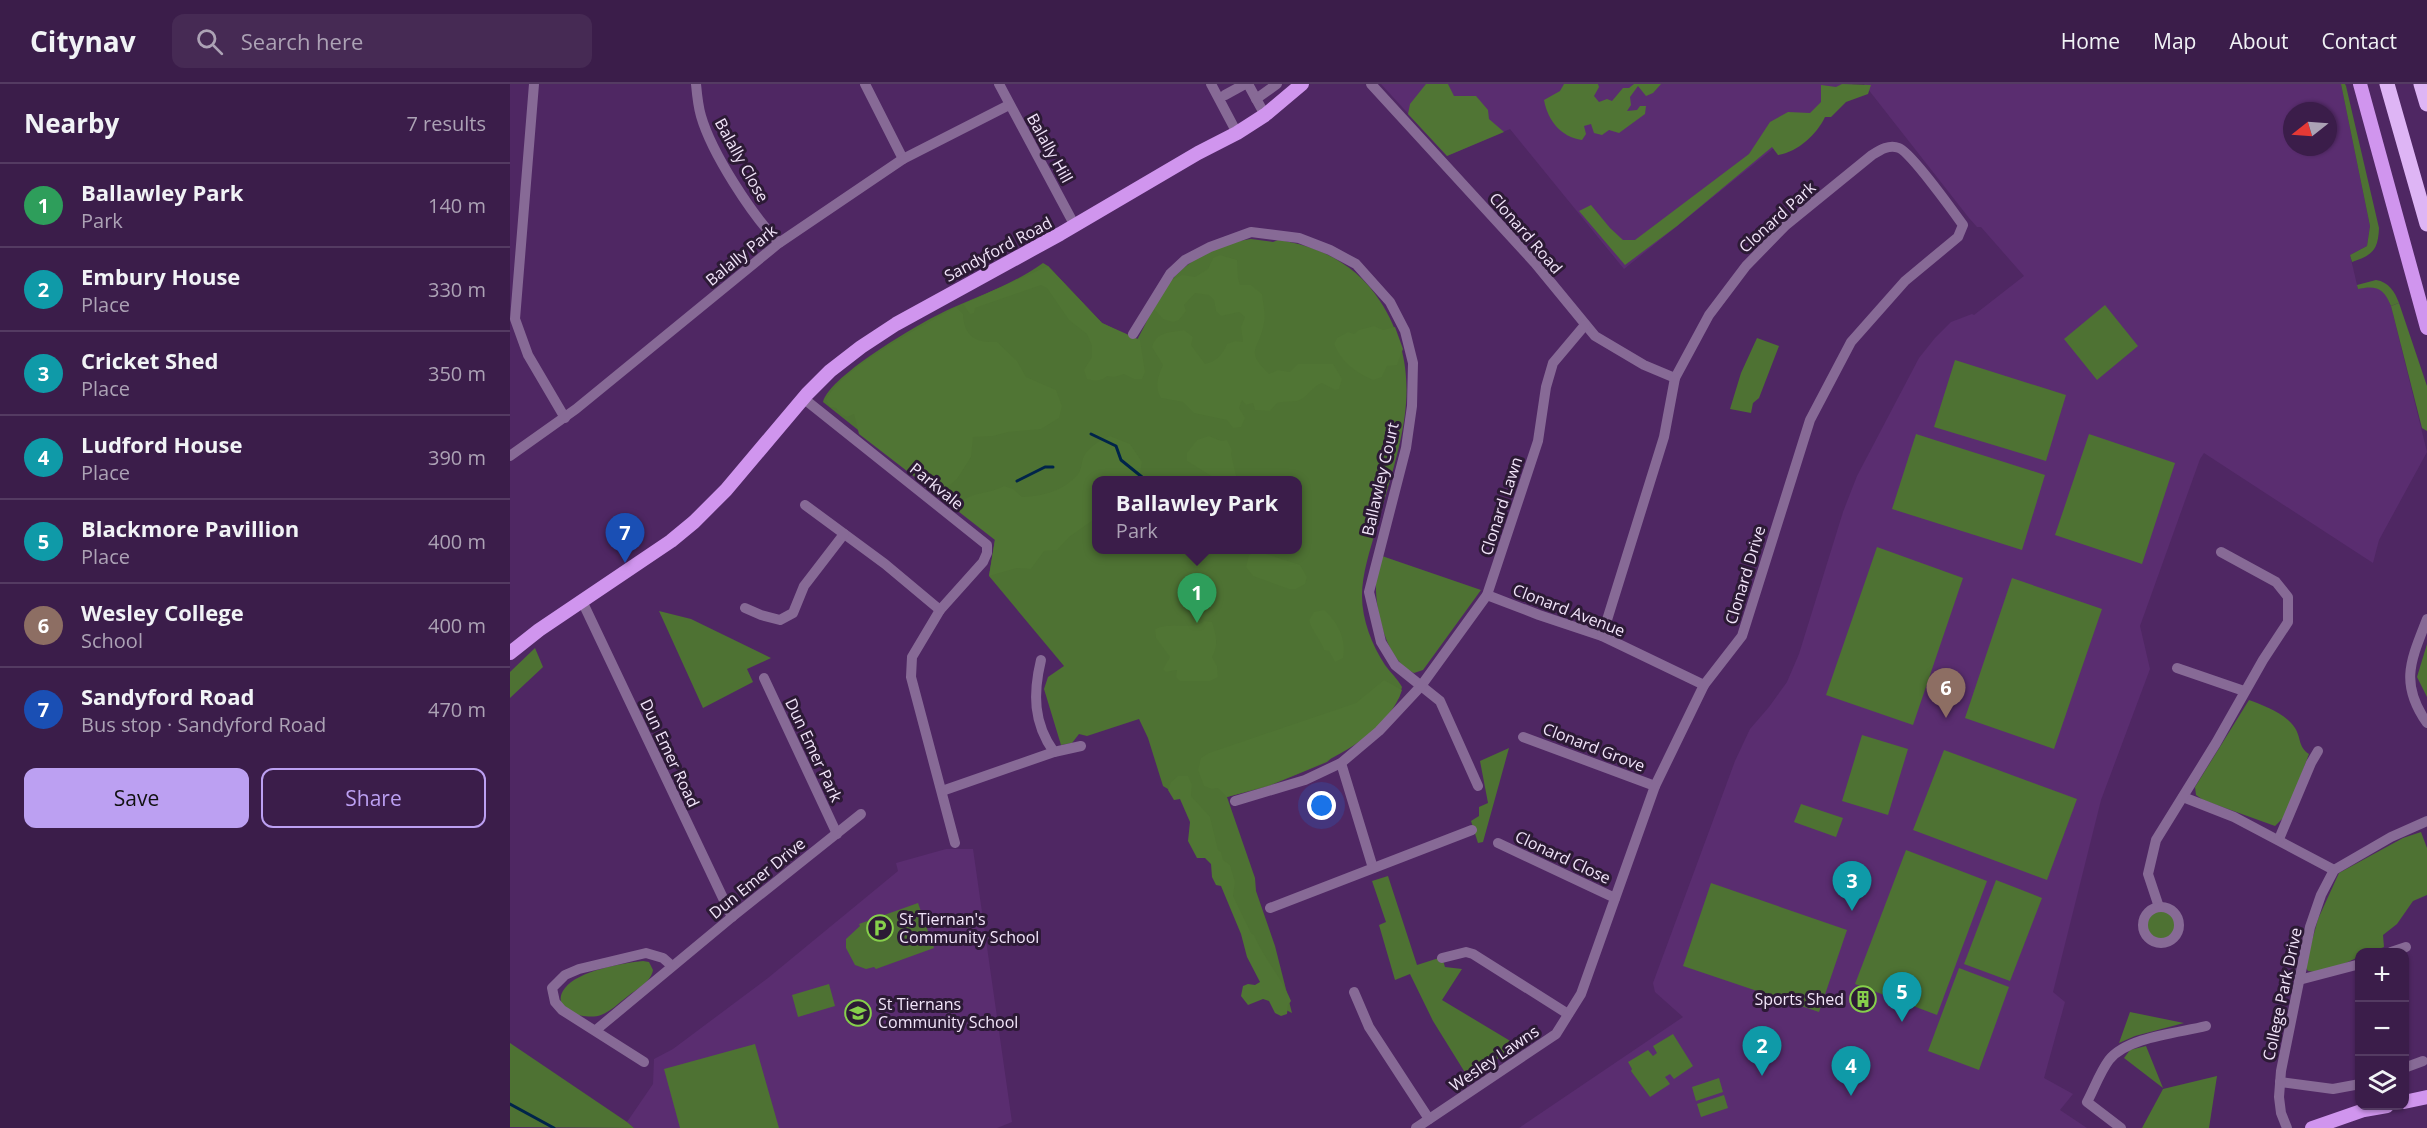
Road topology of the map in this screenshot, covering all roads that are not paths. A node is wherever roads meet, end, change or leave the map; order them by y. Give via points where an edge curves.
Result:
1 (534, 84) edge
2 (696, 84) edge
3 (865, 84) edge
4 (999, 84) edge
5 (1211, 84) edge
6 (1247, 84) edge
7 (1277, 84) edge
8 (1302, 84) edge
9 (1371, 84) edge
10 (2360, 84) edge
11 (2387, 84) edge
12 (2421, 84) edge
13 (1225, 95) dead end
14 (1256, 99) junction
15 (2427, 104) edge
16 (1009, 105) junction
17 (1265, 115) junction
18 (1237, 134) junction
19 (903, 159) junction
20 (2427, 224) edge
21 (1963, 225) joint
22 (1075, 226) junction
23 (779, 243) junction
24 (1585, 325) junction
25 (2427, 328) edge
26 (1133, 334) dead end
27 (1675, 378) junction
28 (803, 398) junction
29 (565, 418) junction
30 (510, 456) edge
31 (805, 505) dead end
32 (844, 534) junction
33 (2221, 552) dead end
34 (1487, 595) junction
35 (582, 601) junction
36 (745, 608) dead end
37 (940, 610) junction
38 (2427, 619) edge
39 (1602, 636) junction
40 (510, 652) edge
41 (1041, 660) dead end
42 (2177, 668) dead end
43 (764, 678) dead end
44 (1421, 686) junction
45 (1704, 686) junction
46 (2244, 692) junction
47 (2427, 723) edge
48 (1523, 737) dead end
49 (1081, 746) dead end
50 (2318, 751) dead end
51 (1054, 752) junction
52 (1341, 763) junction
53 (1478, 786) dead end
54 (1655, 786) junction
55 (942, 791) junction
56 (2183, 797) junction
57 (1235, 801) dead end
58 (861, 814) dead end
59 (2427, 821) edge
60 (1472, 830) dead end
61 (837, 834) junction
62 (2279, 839) junction
63 (954, 843) dead end
64 (1498, 843) dead end
65 (1373, 868) junction
66 (2334, 870) junction
67 (1615, 898) junction
68 (2159, 907) dead end
69 (1270, 908) dead end
70 (732, 917) junction
71 (2406, 947) dead end
72 (2403, 948) edge
73 (1442, 958) dead end
74 (1595, 960) joint
75 (2355, 965) edge
76 (672, 966) junction
77 (2299, 980) junction
78 (1354, 992) dead end
79 (1568, 1014) junction
80 (2206, 1026) dead end
81 (596, 1030) junction
82 (2423, 1061) dead end
83 (644, 1062) dead end
84 (2409, 1066) edge
85 (2280, 1082) junction
86 (2355, 1085) edge
87 (2427, 1097) edge
88 (2409, 1101) edge
89 (2364, 1110) edge
90 (1429, 1119) junction
91 (1416, 1128) edge
92 (2121, 1128) edge
93 (2287, 1128) edge
94 (2312, 1128) edge

1 - 29 street via 515,319 528,355
2 - 23 street, Balally Close via 701,115 711,141 761,224
3 - 19 street
4 - 16 street, Balally Hill
5 - 18 street
6 - 13 street
6 - 14 street
7 - 14 street
8 - 17 main road, Sandyford Road
9 - 24 street, Clonard Road via 1534,263
10 - 25 main road
11 - 20 highway
12 - 15 highway
14 - 17 street
16 - 19 street, Balally Park
16 - 22 street, Balally Hill
17 - 18 main road, Sandyford Road
18 - 22 main road, Sandyford Road
19 - 23 street, Balally Park
21 - 27 street, Clonard Park via 1914,161 1899,148 1885,147 1786,225 1746,266 1709,314
21 - 45 street, Clonard Drive via 1958,237 1905,281 1848,346 1809,424 1742,636
22 - 28 main road, Sandyford Road via 896,324 839,364
23 - 29 street, Balally Park
24 - 27 street, Clonard Road via 1616,349
24 - 34 street, Clonard Lawn via 1553,363 1538,441
26 - 44 street, Ballawley Court via 1170,274 1185,261 1251,232 1299,238 1330,250 1356,264 1390,302 1405,331 1413,363 1412,406 1406,448 1369,592 1381,642 1395,665
27 - 39 street, Clonard Park via 1664,437
28 - 35 main road, Sandyford Road via 694,522
28 - 37 street, Parkvale via 987,545 983,562
29 - 30 street, Balally Park
31 - 32 street
32 - 36 street via 804,586 793,613 780,620
32 - 37 street
33 - 46 street via 2276,582 2288,597 2288,622
34 - 39 street, Clonard Avenue
34 - 44 street, Clonard Lawn
35 - 40 main road, Sandyford Road
35 - 70 street, Dun Emer Road
37 - 55 street, Parkvale via 912,657 911,677
38 - 47 street via 2412,658 2409,685
39 - 45 street, Clonard Avenue
41 - 51 street via 1034,686 1037,718
42 - 46 street
43 - 61 street, Dun Emer Park
44 - 52 street, Clonard Lawn via 1379,731
44 - 53 street, Ballawley Court via 1440,701
45 - 54 street, Clonard Drive
46 - 56 street
48 - 54 street, Clonard Grove
49 - 51 street
50 - 62 street
51 - 55 street
52 - 57 street, Clonard Lawn via 1305,780
52 - 65 street
54 - 67 street, Clonard Drive
55 - 63 street, Parkvale
56 - 62 street
56 - 68 street via 2156,840 2148,874
58 - 61 street, Dun Emer Drive
59 - 66 street
60 - 65 street
61 - 70 street, Dun Emer Drive
62 - 66 street
64 - 67 street, Clonard Close
65 - 69 street
66 - 77 street, College Park Drive via 2310,927
67 - 74 street, Clonard Drive
70 - 76 street, Dun Emer Drive
71 - 72 street
73 - 79 street via 1473,954
74 - 79 street, Wesley Lawns
75 - 77 street
76 - 81 street, Dun Emer Drive
76 - 81 street via 663,958 646,953 579,969 558,981 552,988 561,1010
77 - 85 street, College Park Drive
78 - 90 street via 1363,1018
79 - 90 street, Wesley Lawns via 1556,1034
80 - 92 street via 2133,1043 2109,1061 2087,1102
81 - 83 street
82 - 84 street
85 - 86 street via 2333,1089
85 - 93 street, College Park Drive via 2281,1113
87 - 88 main road
89 - 94 main road
90 - 91 street, Wesley Lawns

